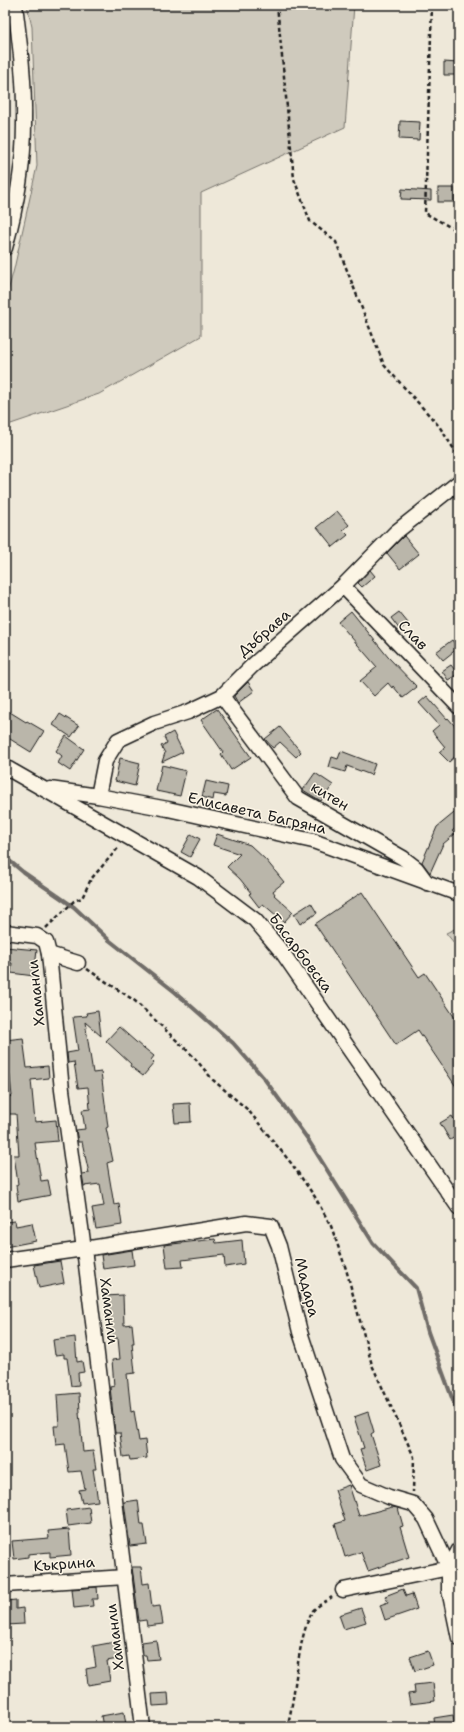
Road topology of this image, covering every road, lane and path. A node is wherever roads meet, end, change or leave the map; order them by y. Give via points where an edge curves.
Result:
1 (15, 5) edge
2 (277, 5) edge
3 (432, 5) edge
4 (459, 232) edge
5 (5, 248) edge
6 (459, 457) edge
7 (459, 482) edge
8 (343, 586) junction
9 (222, 696) junction
10 (459, 707) edge
11 (5, 767) edge
12 (42, 788) junction
13 (98, 796) junction
14 (127, 837) junction
15 (427, 883) junction
16 (459, 894) edge
17 (5, 932) edge
18 (37, 936) junction
19 (49, 954) junction
20 (78, 963) joint
21 (459, 1208) edge
22 (84, 1249) junction
23 (5, 1260) edge
24 (413, 1504) junction
25 (459, 1550) edge
26 (449, 1568) junction
27 (125, 1577) junction
28 (5, 1585) edge
29 (343, 1590) joint
30 (459, 1638) edge
31 (143, 1727) edge
32 (287, 1727) edge

1 - 5 street via 21,57 24,125 20,176
2 - 6 path via 294,179 310,221 336,242 384,365 439,426
3 - 4 path via 425,213
7 - 8 street, Дъбрава via 396,532
8 - 9 street, Дъбрава via 252,666
8 - 10 street, Слав
9 - 13 street, Дъбрава via 118,740 106,761
9 - 15 street, китен via 298,798 406,860
11 - 12 street, Басарбовска
12 - 13 street, Елисавета Багряна
12 - 14 street, Басарбовска
13 - 15 street, Елисавета Багряна via 313,842
14 - 18 path via 91,879 82,898 74,901
14 - 21 street, Басарбовска via 198,877 255,920 286,958
15 - 16 street, Елисавета Багряна
17 - 18 street
18 - 19 street, Хаманли via 46,942
19 - 20 street
19 - 22 street, Хаманли via 62,1090
20 - 24 path via 135,1001 159,1022 266,1130 315,1197 331,1226 346,1270 372,1365 414,1457
22 - 23 street, Мадара
22 - 24 street, Мадара via 246,1223 271,1226 279,1246 300,1332 342,1459 361,1485
22 - 27 street, Хаманли
24 - 26 street via 426,1519
25 - 26 street
26 - 29 street
26 - 30 street via 449,1590
27 - 28 street, Къкрина
27 - 31 street, Хаманли
29 - 32 path via 313,1610 303,1638

